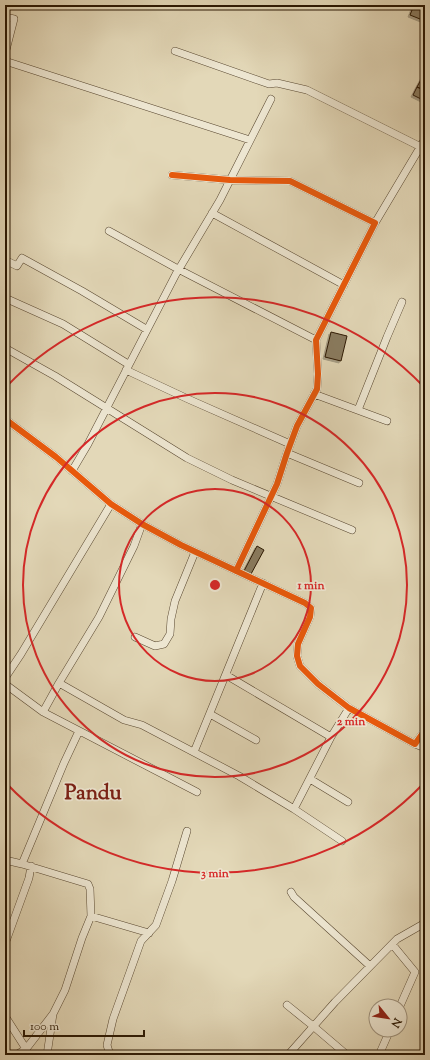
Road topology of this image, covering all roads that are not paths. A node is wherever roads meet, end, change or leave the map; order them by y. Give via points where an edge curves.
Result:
1 (5, 17) edge
2 (175, 51) dead end
3 (5, 54) edge
4 (5, 61) edge
5 (271, 99) dead end
6 (425, 138) edge
7 (250, 140) junction
8 (423, 148) edge
9 (172, 175) dead end
10 (230, 180) junction
11 (212, 213) junction
12 (375, 223) junction
13 (109, 231) dead end
14 (5, 260) edge
15 (178, 269) junction
16 (344, 285) junction
17 (5, 298) edge
18 (402, 302) dead end
19 (146, 329) junction
20 (316, 340) junction
21 (5, 348) edge
22 (127, 367) junction
23 (314, 394) junction
24 (106, 407) junction
25 (358, 410) junction
26 (5, 419) edge
27 (387, 421) dead end
28 (290, 444) junction
29 (287, 453) junction
30 (72, 471) junction
31 (359, 483) dead end
32 (270, 497) junction
33 (111, 504) junction
34 (142, 524) junction
35 (352, 530) dead end
36 (195, 552) junction
37 (236, 571) junction
38 (263, 583) junction
39 (135, 637) dead end
40 (226, 675) junction
41 (5, 678) edge
42 (59, 683) junction
43 (5, 684) edge
44 (349, 708) junction
45 (43, 712) junction
46 (210, 714) junction
47 (425, 730) edge
48 (79, 731) junction
49 (331, 736) junction
50 (256, 740) dead end
51 (415, 744) junction
52 (425, 748) edge
53 (194, 752) junction
54 (310, 779) junction
55 (197, 792) dead end
56 (348, 802) dead end
57 (294, 809) junction
58 (187, 831) dead end
59 (342, 841) dead end
60 (5, 860) edge
61 (22, 864) junction
62 (31, 866) junction
63 (291, 892) dead end
64 (91, 916) junction
65 (425, 923) edge
66 (149, 933) junction
67 (5, 944) edge
68 (392, 944) junction
69 (370, 966) junction
70 (404, 998) edge
71 (287, 1005) dead end
72 (53, 1014) junction
73 (5, 1016) edge
74 (313, 1026) junction
75 (386, 1038) edge
76 (28, 1052) edge
77 (16, 1055) edge
78 (47, 1055) edge
79 (110, 1055) edge
80 (288, 1055) edge
81 (347, 1055) edge
82 (379, 1055) edge

1 - 3 street via 14,19
2 - 8 street via 269,84 277,83 307,90
4 - 7 street
5 - 7 street
6 - 8 street
7 - 10 street
8 - 12 street
9 - 10 street
10 - 11 street
10 - 12 street via 290,181
11 - 15 street
11 - 16 street
12 - 16 street
13 - 15 street
14 - 19 street via 17,266 22,258
15 - 19 street
15 - 20 street
16 - 20 street
17 - 22 street via 62,324
18 - 25 street
19 - 22 street
20 - 23 street via 318,374
21 - 24 street
22 - 24 street
22 - 28 street via 188,399
23 - 25 street
23 - 28 street
24 - 30 street
24 - 32 street via 188,458
25 - 27 street
26 - 30 street
28 - 29 street
29 - 31 street
29 - 32 street
30 - 33 street
32 - 35 street
32 - 37 street
33 - 34 street
33 - 41 street
34 - 36 street
34 - 42 street via 134,546 99,616
36 - 37 street
36 - 39 street via 175,601 170,634 164,644 155,646
37 - 38 street
38 - 40 street
38 - 44 street via 311,608 310,617 298,644 300,666
40 - 46 street
40 - 49 street
42 - 45 street
42 - 53 street via 124,720 142,725
43 - 45 street
44 - 49 street
44 - 51 street
45 - 48 street
46 - 50 street
46 - 53 street
47 - 51 street
48 - 55 street
48 - 61 street
49 - 54 street
51 - 52 street
53 - 57 street
54 - 56 street
54 - 57 street
57 - 59 street
58 - 66 street via 156,925
60 - 61 street
61 - 62 street
62 - 64 street via 88,884
62 - 67 street
63 - 69 street
64 - 66 street
64 - 72 street via 65,990
65 - 68 street
66 - 79 street via 142,940 113,1019 107,1045
68 - 69 street
68 - 70 street via 415,972
69 - 74 street
71 - 74 street
72 - 76 street
72 - 78 street
73 - 76 street
74 - 80 street
74 - 81 street
75 - 82 street
76 - 77 street

